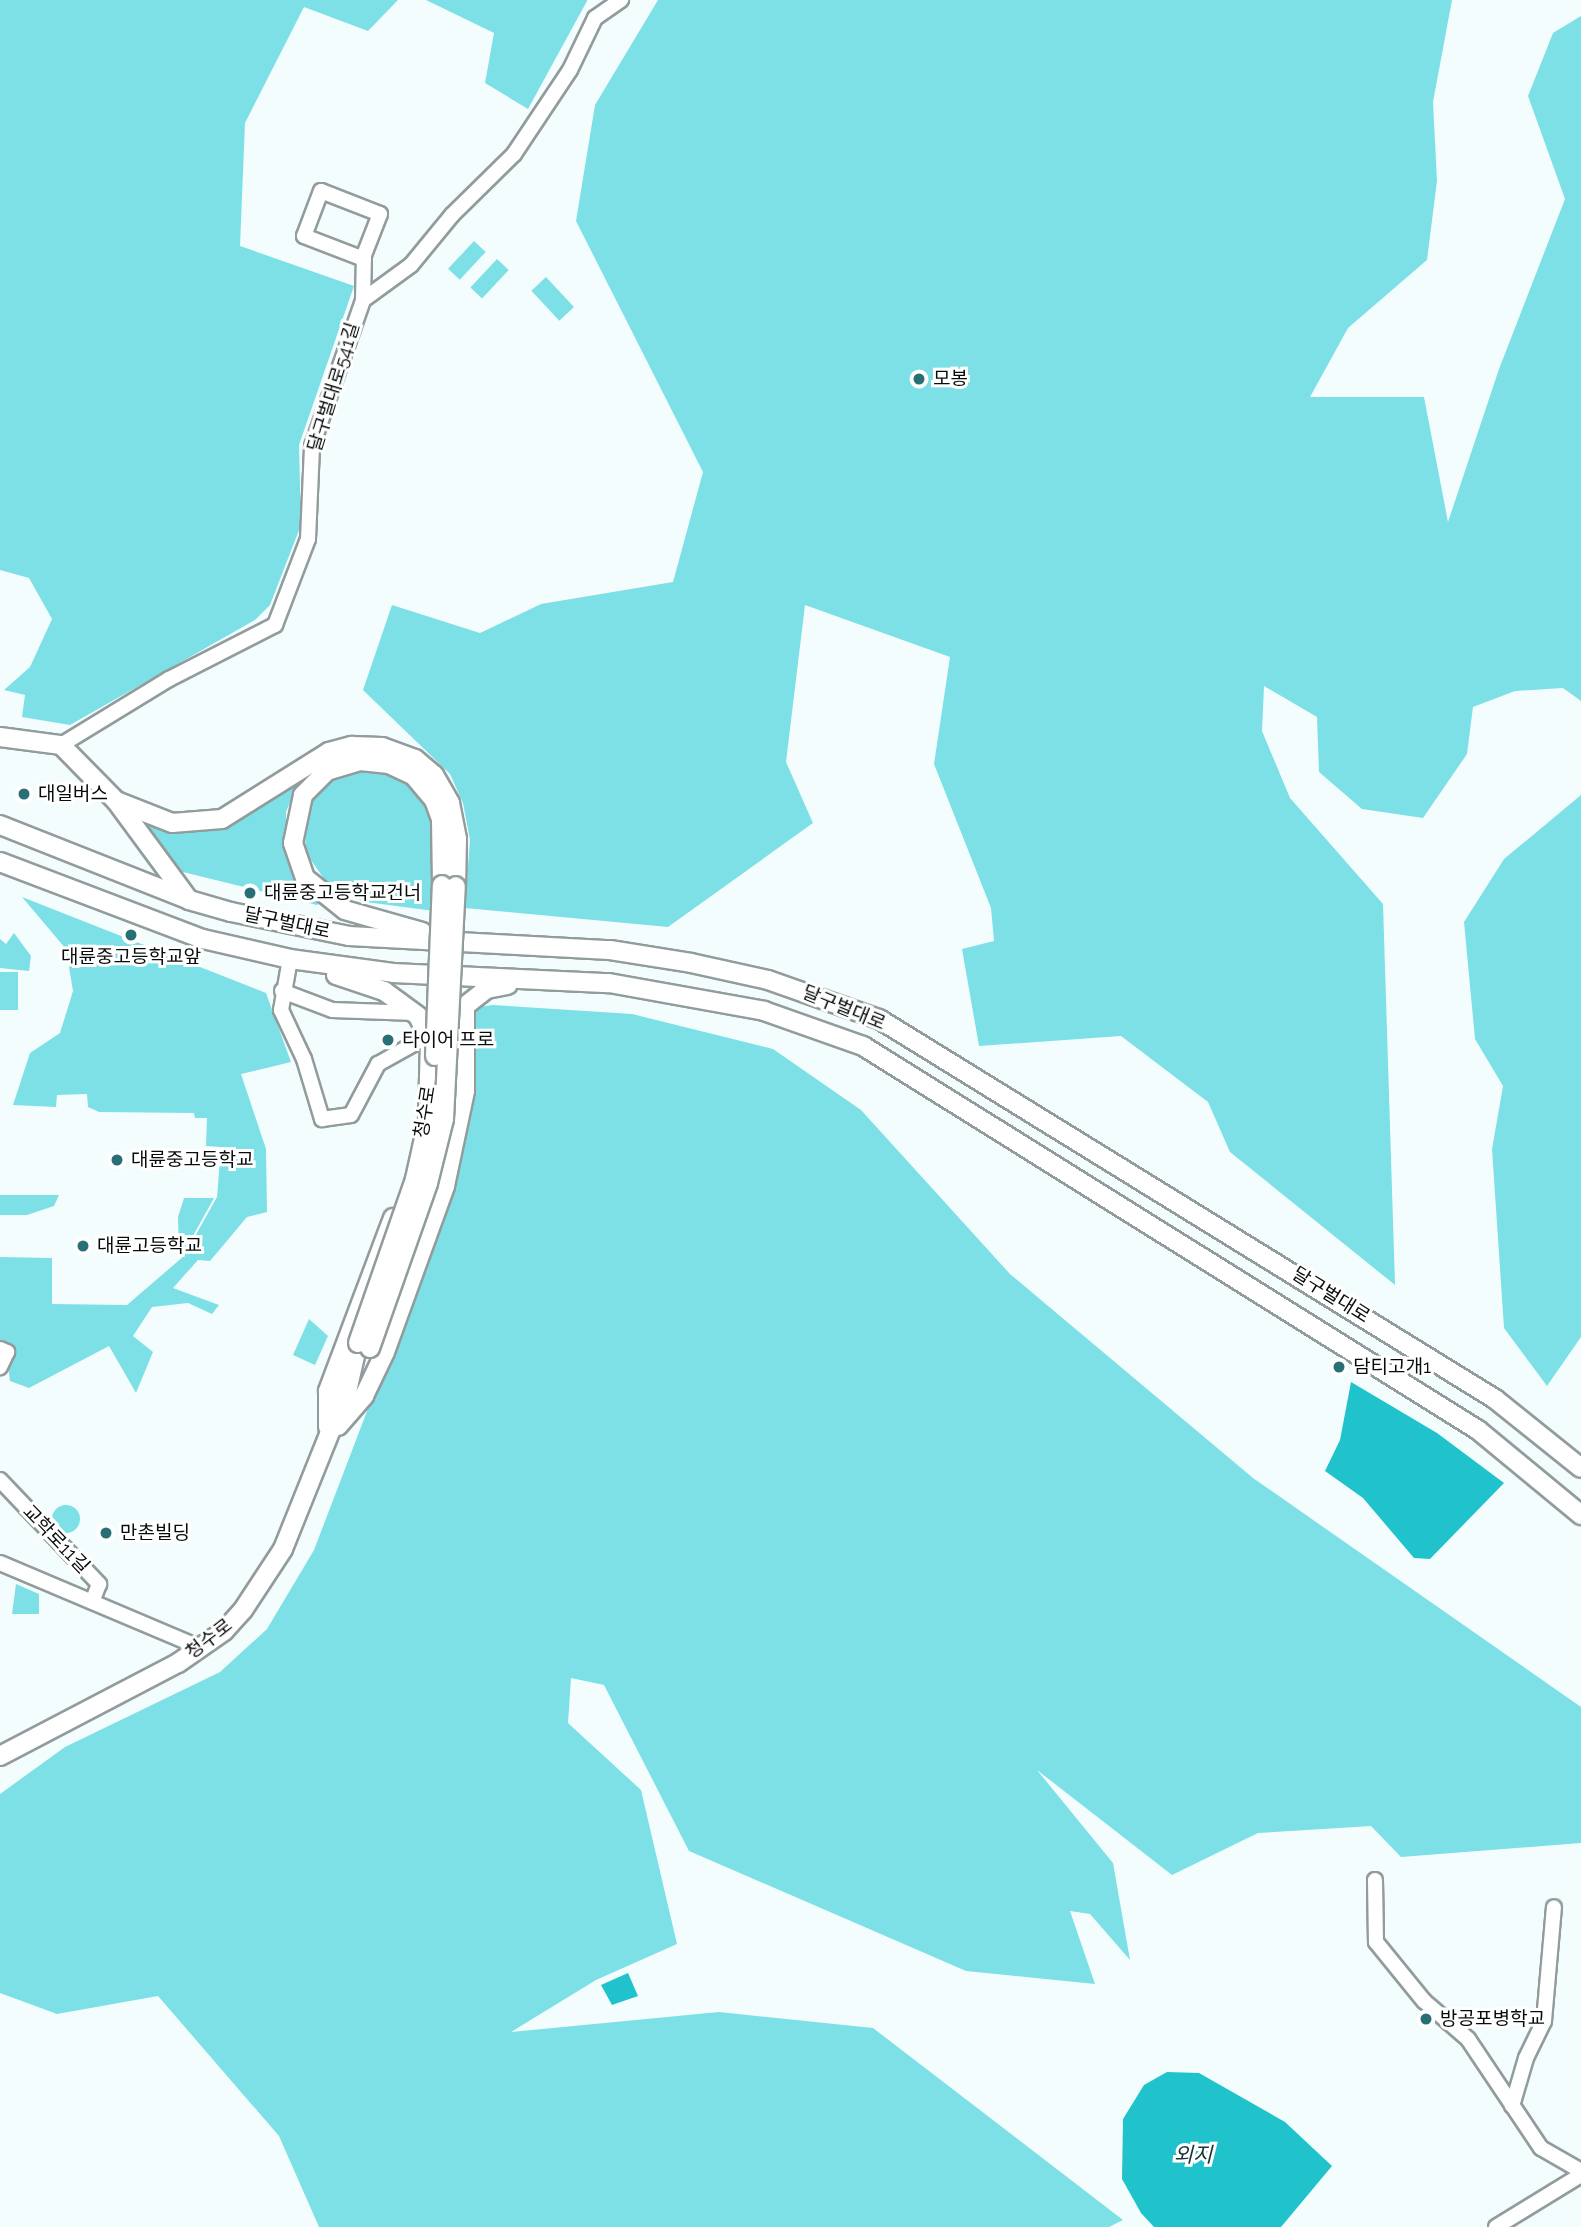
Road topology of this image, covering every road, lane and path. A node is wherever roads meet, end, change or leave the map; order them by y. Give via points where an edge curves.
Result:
1 (621, 0) edge
2 (364, 259) junction
3 (363, 300) junction
4 (0, 737) edge
5 (61, 745) junction
6 (116, 801) junction
7 (0, 825) edge
8 (0, 862) edge
9 (449, 885) junction
10 (189, 900) junction
11 (479, 941) junction
12 (297, 960) junction
13 (520, 978) junction
14 (282, 991) junction
15 (415, 1013) junction
16 (428, 1036) junction
17 (371, 1348) junction
18 (0, 1349) edge
19 (0, 1367) edge
20 (329, 1437) junction
21 (1581, 1468) edge
22 (0, 1480) edge
23 (1581, 1515) edge
24 (0, 1563) edge
25 (92, 1602) junction
26 (201, 1648) junction
27 (0, 1756) edge
28 (1375, 1880) dead end
29 (1554, 1907) dead end
30 (1511, 2106) junction
31 (1581, 2173) edge
32 (1496, 2227) edge

1 - 3 street, 달구벌대로541길 via 595,18 570,70 514,154 452,215 411,265
2 - 2 street via 380,214 321,191 304,236
2 - 3 street
3 - 5 street, 달구벌대로541길 via 312,446 308,539 275,625 169,679
4 - 5 main road
5 - 6 main road
6 - 9 main road via 172,823 222,819 329,752 352,746 382,747 415,759 434,775 450,803 457,839
6 - 10 main road
7 - 10 main road, 달구벌대로
8 - 12 main road, 달구벌대로 via 202,939
9 - 11 main road via 441,819 434,800 413,775 389,764 360,761 327,771 303,794 293,843 297,862 317,891 345,910 422,933
9 - 17 main road, bridge via 432,1117
10 - 11 main road, 달구벌대로 via 349,936
11 - 21 main road, 달구벌대로 via 610,950 723,969 813,993 879,1019 1334,1297 1535,1429
12 - 13 main road, 달구벌대로 via 370,971
12 - 14 street, 달구벌대로
12 - 15 main road via 384,991
13 - 17 main road, 청수로 via 472,997 465,1006 465,1091 452,1159
13 - 23 main road, 달구벌대로 via 609,983 713,1001 785,1018 863,1046 1478,1430
14 - 15 street via 332,1010
14 - 16 street, 달구벌대로 via 281,1010 304,1059 322,1119 351,1115 378,1064
15 - 16 main road
16 - 20 main road, 청수로 via 432,1065 429,1107 416,1160 328,1391
17 - 20 main road, 청수로 via 348,1387
17 - 20 main road via 364,1396
18 - 19 street via 7,1352
20 - 26 main road, 청수로 via 269,1574 237,1617
22 - 25 street, 교학로11길 via 99,1584
24 - 25 street, 교학로11길
25 - 26 street, 교학로11길
26 - 27 main road, 청수로
28 - 30 street via 1376,1942 1424,2001 1468,2039
29 - 30 street via 1544,2021
30 - 31 street via 1541,2148
31 - 32 street

